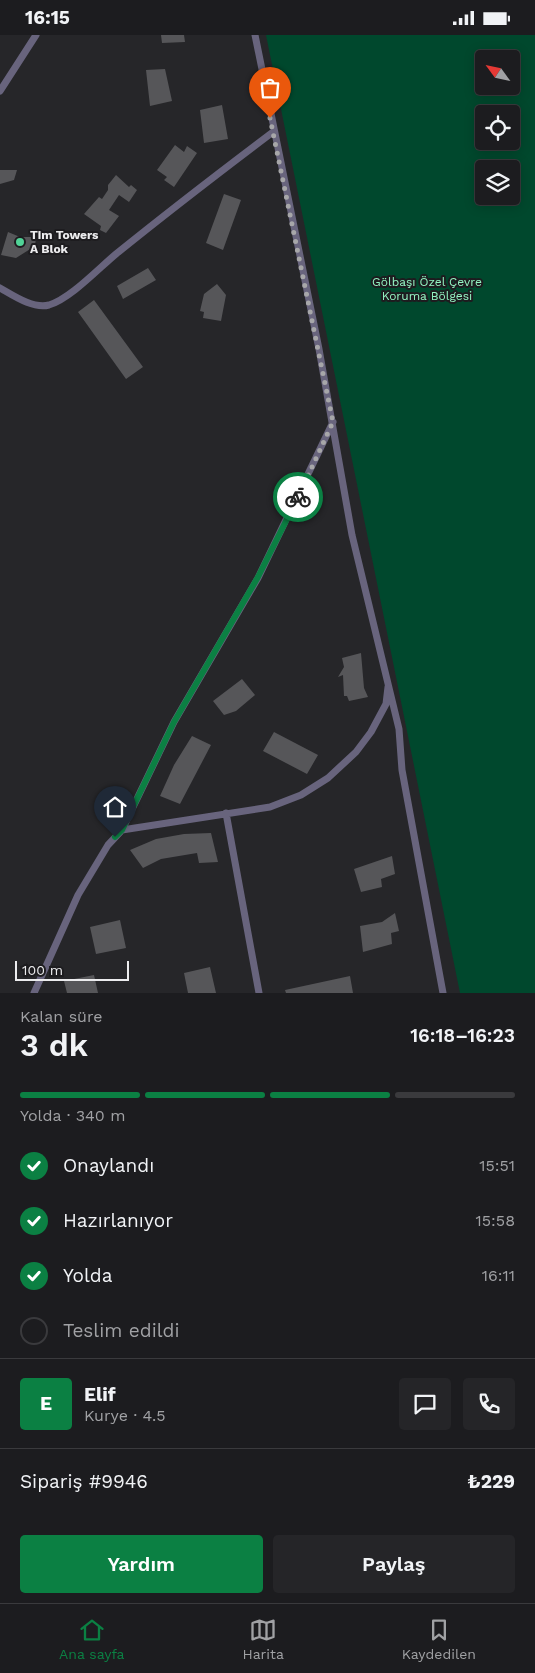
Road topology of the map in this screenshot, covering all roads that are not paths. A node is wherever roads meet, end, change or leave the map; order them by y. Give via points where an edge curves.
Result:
1 (36, 35) edge
2 (255, 35) edge
3 (0, 91) edge
4 (273, 132) junction
5 (0, 288) edge
6 (333, 422) junction
7 (388, 682) junction
8 (226, 813) junction
9 (122, 830) junction
10 (34, 993) edge
11 (259, 993) edge
12 (443, 993) edge

1 - 3 street
2 - 4 street
4 - 5 street via 52,305 41,306 24,301
4 - 6 street
6 - 7 street via 358,563
6 - 9 street via 258,577 174,722
7 - 8 street via 386,704 371,732 356,752 328,778 301,795 270,807
7 - 12 street via 400,729 404,780
8 - 9 street
8 - 11 street
9 - 10 street via 108,845 78,895

